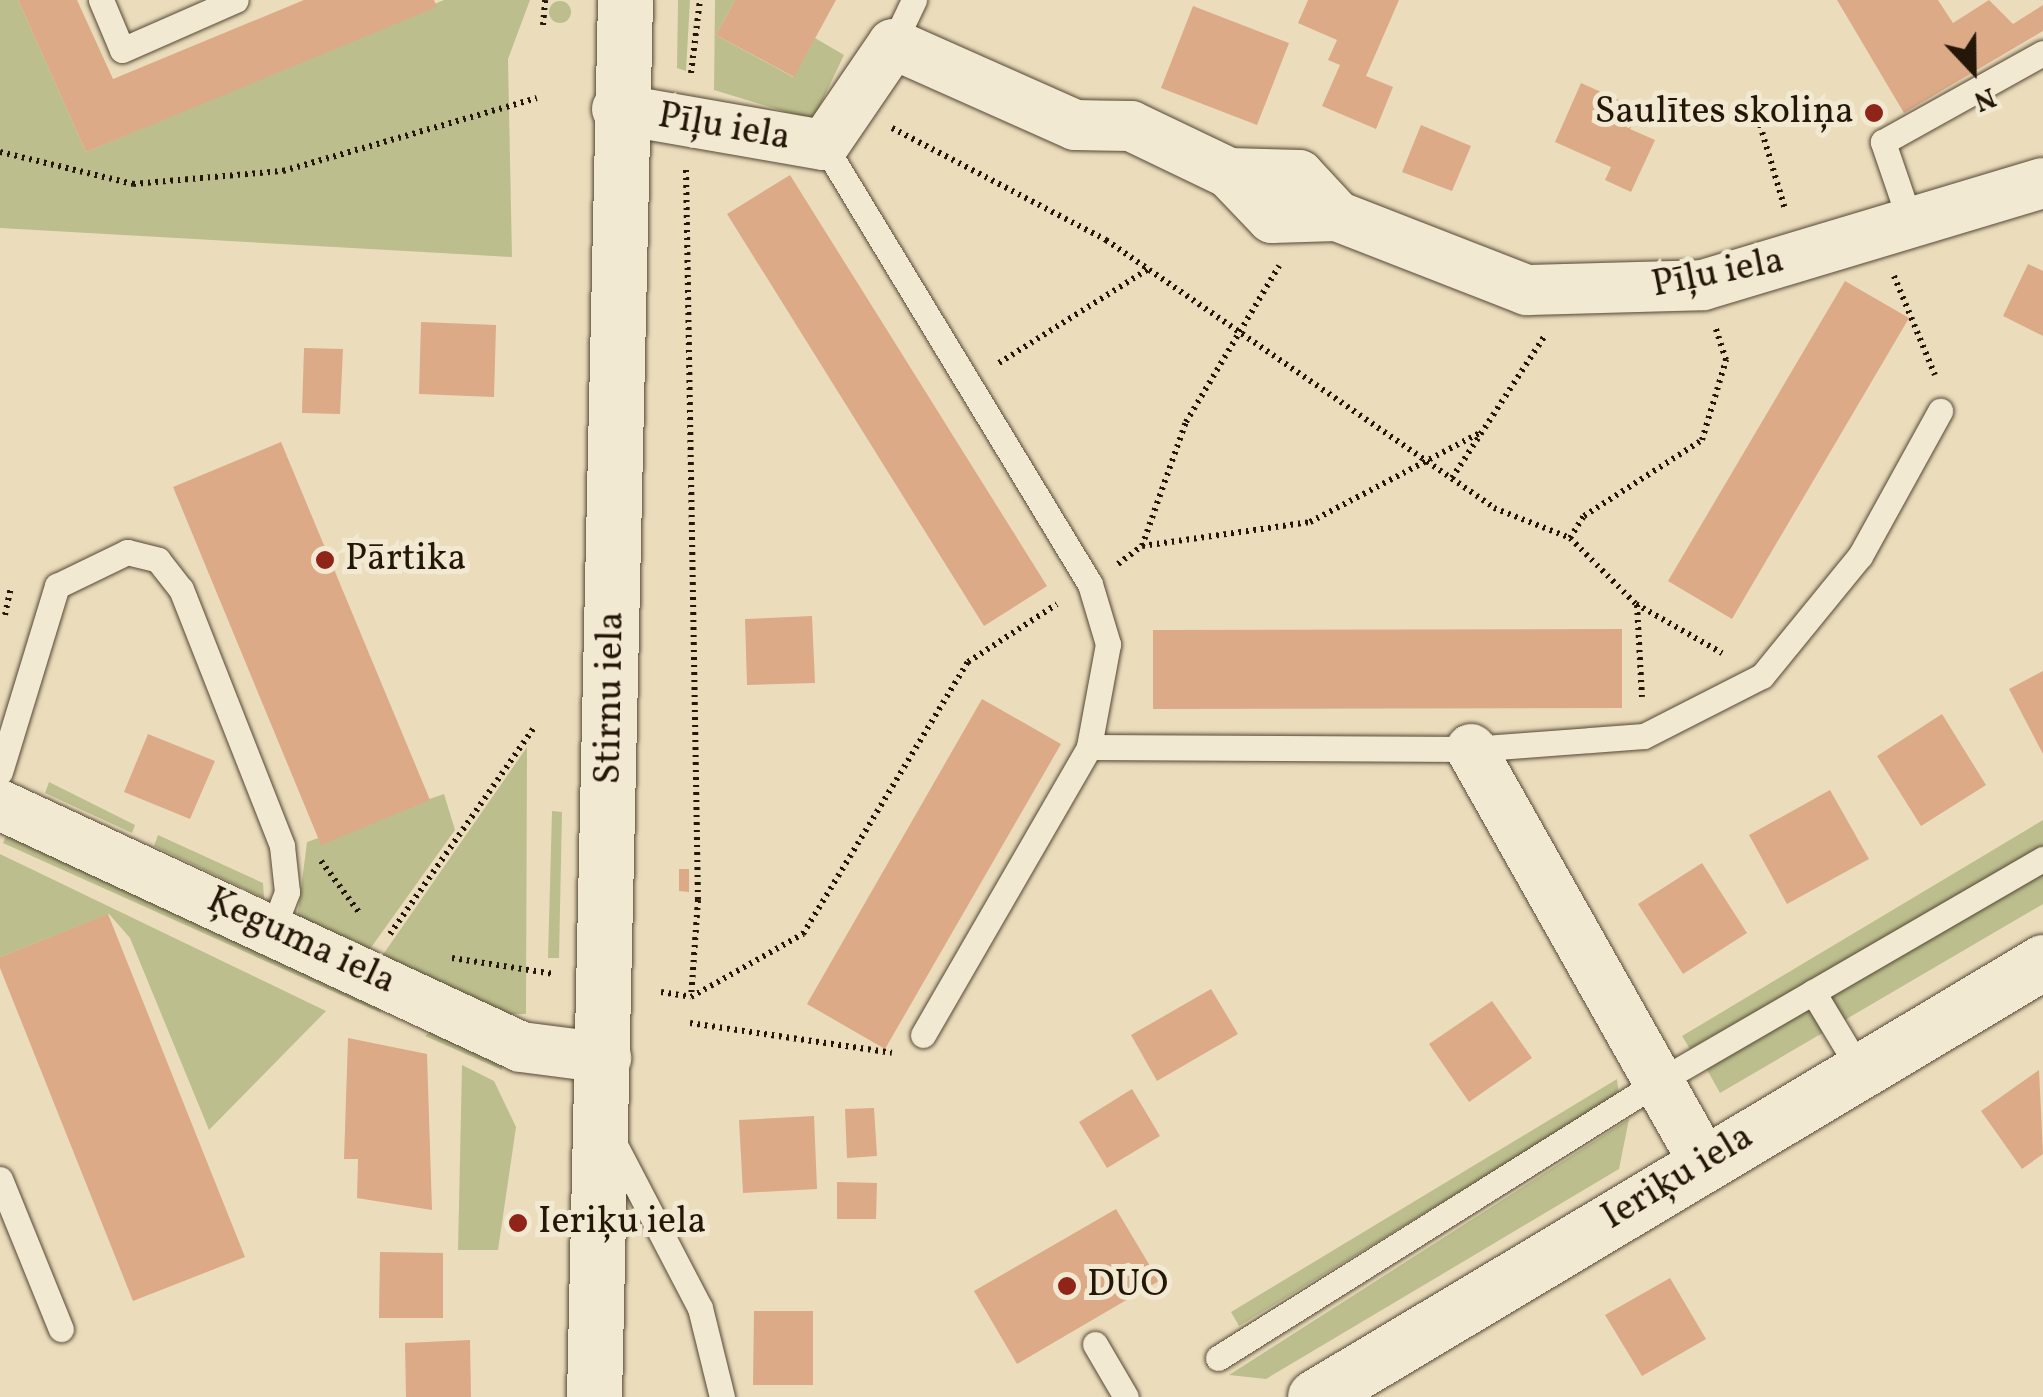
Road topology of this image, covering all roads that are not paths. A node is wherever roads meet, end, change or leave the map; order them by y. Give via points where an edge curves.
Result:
1 (101, 0) edge
2 (236, 0) edge
3 (625, 0) edge
4 (904, 22) edge
5 (2043, 54) edge
6 (617, 109) junction
7 (839, 126) junction
8 (2043, 183) edge
9 (1895, 230) junction
10 (1940, 410) road end
11 (1089, 746) junction
12 (1471, 750) junction
13 (2, 801) edge
14 (2043, 858) edge
15 (273, 928) junction
16 (2043, 962) edge
17 (1813, 992) junction
18 (924, 1035) road end
19 (606, 1058) junction
20 (1860, 1070) junction
21 (1658, 1082) junction
22 (604, 1125) junction
23 (1704, 1162) junction
24 (0, 1179) edge
25 (62, 1329) dead end
26 (1095, 1344) dead end
27 (1218, 1358) dead end
28 (594, 1397) edge
29 (722, 1397) edge
30 (1126, 1397) edge
31 (1314, 1397) edge

1 - 2 lane via 122,50
3 - 6 street, Stirnu iela
4 - 7 street, Pīļu iela
4 - 9 street, Pīļu iela via 1075,125 1130,126 1229,174 1299,175 1324,216 1527,290 1702,285
5 - 9 lane via 1883,142
6 - 7 street, Pīļu iela via 686,121
6 - 19 street, Stirnu iela
7 - 11 lane via 968,382 1090,584 1108,644
8 - 9 street, Pīļu iela
10 - 12 lane via 1860,556 1762,676 1644,736
11 - 12 lane
11 - 18 lane
12 - 21 street
13 - 15 street, Ķeguma iela
13 - 15 lane via 57,586 95,561 142,556 181,589 282,846 287,892
14 - 17 lane
15 - 19 street, Ķeguma iela via 521,1047
16 - 20 street, Ieriķu iela
17 - 20 lane
17 - 21 lane
19 - 22 street, Stirnu iela
20 - 23 street, Ieriķu iela
21 - 23 street
21 - 27 lane
22 - 28 street, Stirnu iela
22 - 29 lane via 700,1308
23 - 31 street, Ieriķu iela
24 - 25 lane
26 - 30 lane

